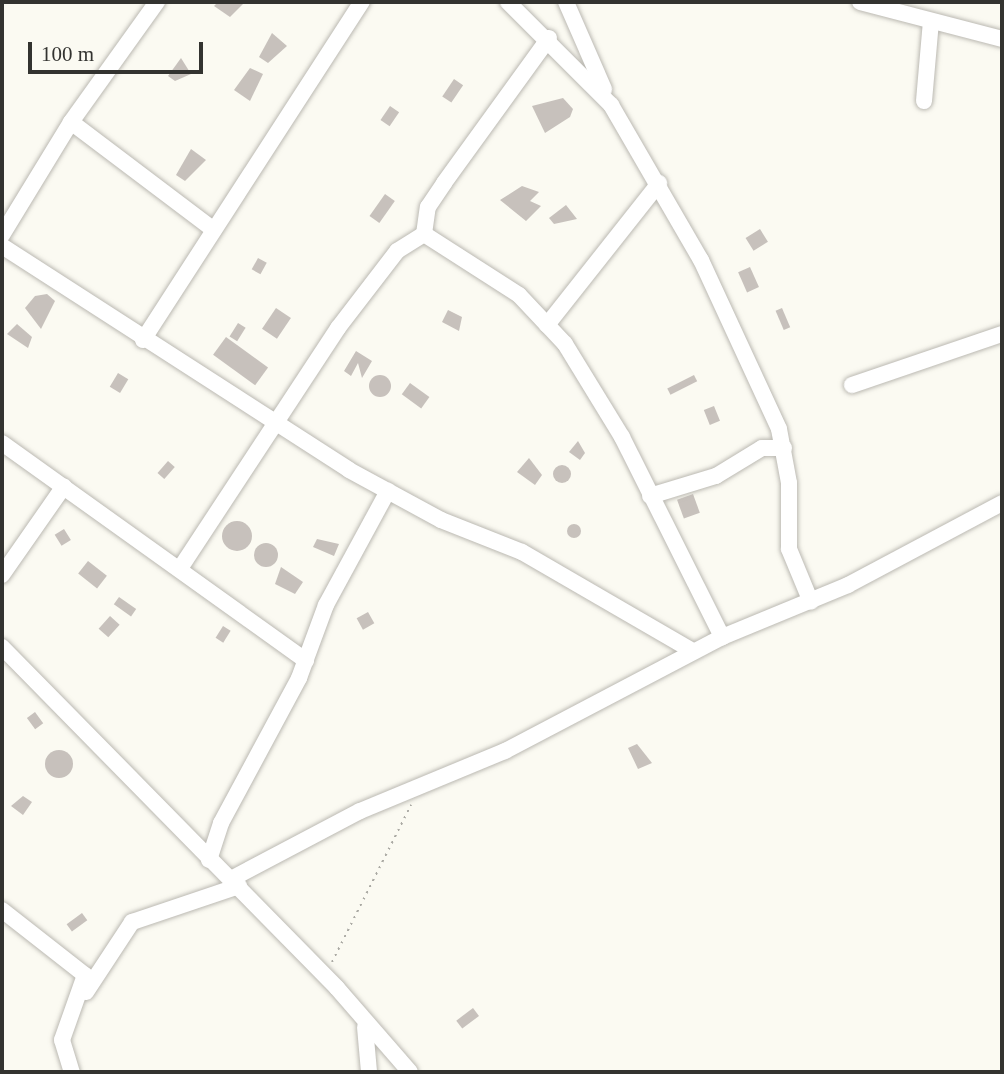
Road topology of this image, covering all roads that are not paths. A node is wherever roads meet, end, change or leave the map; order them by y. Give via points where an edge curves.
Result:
1 (157, 2) edge
2 (362, 2) edge
3 (508, 2) edge
4 (566, 2) edge
5 (860, 2) edge
6 (931, 21) junction
7 (549, 38) junction
8 (1002, 39) edge
9 (924, 101) dead end
10 (611, 105) junction
11 (71, 122) junction
12 (659, 183) junction
13 (214, 230) junction
14 (424, 234) junction
15 (2, 235) edge
16 (2, 246) edge
17 (547, 325) junction
18 (1002, 334) edge
19 (143, 340) junction
20 (852, 385) dead end
21 (274, 424) junction
22 (2, 443) edge
23 (784, 449) junction
24 (64, 486) junction
25 (388, 491) junction
26 (650, 496) junction
27 (1002, 503) edge
28 (181, 567) junction
29 (2, 575) edge
30 (811, 602) junction
31 (722, 637) junction
32 (2, 647) edge
33 (693, 651) junction
34 (306, 661) junction
35 (209, 860) junction
36 (235, 883) junction
37 (2, 910) edge
38 (79, 1003) junction
39 (364, 1025) junction
40 (72, 1072) edge
41 (369, 1072) edge
42 (410, 1072) edge

1 - 11 street
2 - 13 street
3 - 7 street
4 - 10 street
5 - 6 street
6 - 8 street
6 - 9 street
7 - 10 street
7 - 14 street via 428,207
10 - 12 street
11 - 13 street
11 - 15 street
12 - 17 street
12 - 23 street via 744,347
13 - 19 street
14 - 17 street via 483,268
14 - 21 street via 397,251
16 - 19 street
17 - 26 street via 596,390
18 - 20 street
19 - 21 street
21 - 25 street
21 - 28 street via 243,481
22 - 24 street
23 - 26 street via 762,448 716,476
23 - 30 street via 789,549
24 - 28 street
24 - 29 street
25 - 33 street via 522,552
25 - 34 street via 326,605
26 - 31 street
27 - 30 street
28 - 34 street
30 - 31 street
31 - 33 street
32 - 35 street
33 - 36 street via 505,751 421,786
34 - 35 street via 221,823
35 - 36 street
36 - 38 street via 132,922
36 - 39 street via 325,976
37 - 38 street via 83,973
38 - 40 street via 62,1040
39 - 41 street
39 - 42 street

